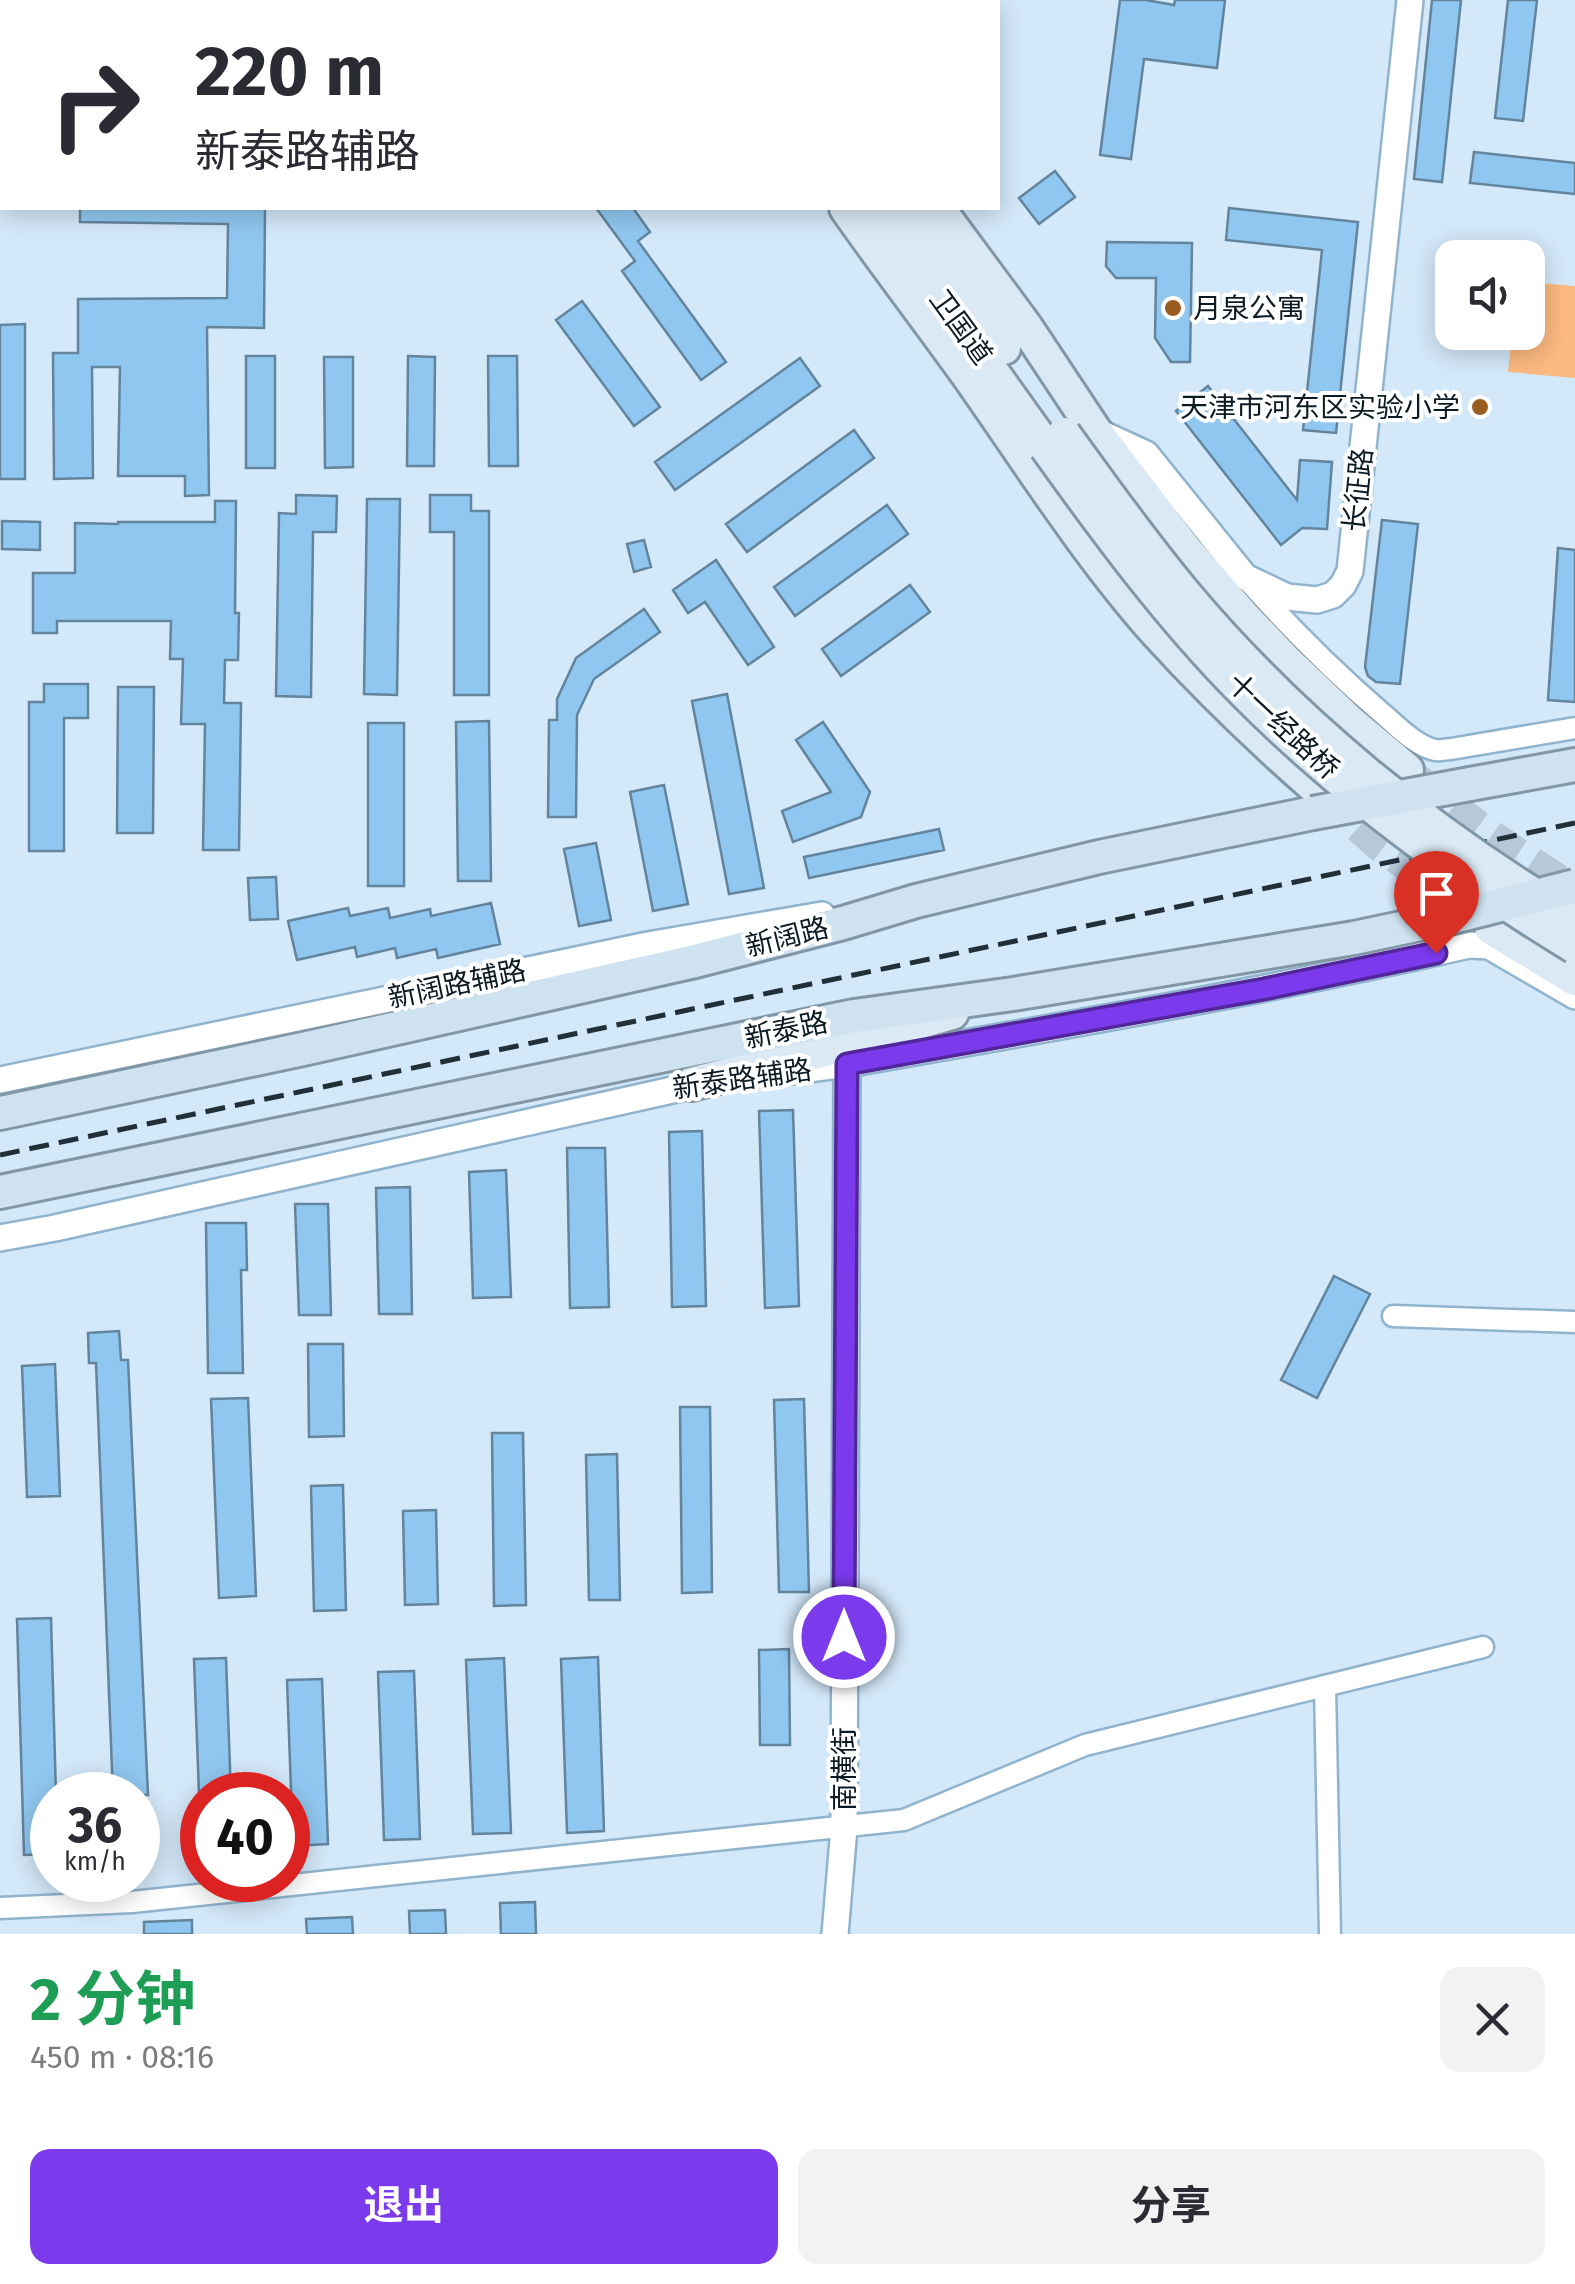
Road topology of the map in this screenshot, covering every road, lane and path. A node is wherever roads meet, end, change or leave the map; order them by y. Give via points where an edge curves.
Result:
1 (1410, 0) edge
2 (847, 210) edge
3 (877, 210) edge
4 (905, 210) edge
5 (939, 210) edge
6 (1060, 447) junction
7 (1245, 578) junction
8 (1575, 728) edge
9 (1575, 764) edge
10 (1406, 770) tunnel mouth
11 (1314, 801) junction
12 (1575, 886) edge
13 (916, 901) junction
14 (1575, 920) edge
15 (1490, 937) junction
16 (1575, 947) edge
17 (1575, 978) edge
18 (1013, 994) junction
19 (1575, 996) edge
20 (847, 1064) junction
21 (0, 1080) edge
22 (691, 1084) junction
23 (0, 1113) edge
24 (0, 1192) edge
25 (0, 1238) edge
26 (1393, 1316) dead end
27 (1575, 1322) edge
28 (1483, 1646) dead end
29 (1325, 1687) junction
30 (844, 1828) junction
31 (0, 1908) edge
32 (835, 1934) edge
33 (1330, 1934) edge

1 - 7 street, 长征路 via 1350,570 1333,594 1317,600 1288,597
2 - 6 main road via 968,376
3 - 6 main road, 卫国道
4 - 6 main road, 卫国道
5 - 6 main road via 1026,327
6 - 7 street, 长征路 via 1146,454
6 - 10 main road via 1184,548 1337,710
6 - 11 main road via 1112,579
6 - 14 main road, 十一经路桥, bridge via 1258,673 1442,832
6 - 16 main road, 十一经路桥, bridge via 1107,532 1242,690 1415,841
7 - 8 street via 1354,690 1435,750
9 - 11 highway, 新阔路, bridge via 1470,784
11 - 13 highway, 新阔路
12 - 18 highway, 新泰路, bridge via 1354,938
13 - 21 street, 新阔路辅路 via 648,945
13 - 23 highway, 新阔路 via 690,962
15 - 17 main road
15 - 19 street
15 - 20 street, 新泰路辅路 via 1337,975
18 - 22 main road
18 - 24 highway, 新泰路 via 854,1016
20 - 22 street, 新泰路辅路
20 - 30 street, 南横街
22 - 25 street, 新泰路辅路
26 - 27 street
28 - 29 street
29 - 30 street via 1085,1745 904,1820
29 - 33 street
30 - 31 street via 132,1902
30 - 32 street, 南横街

